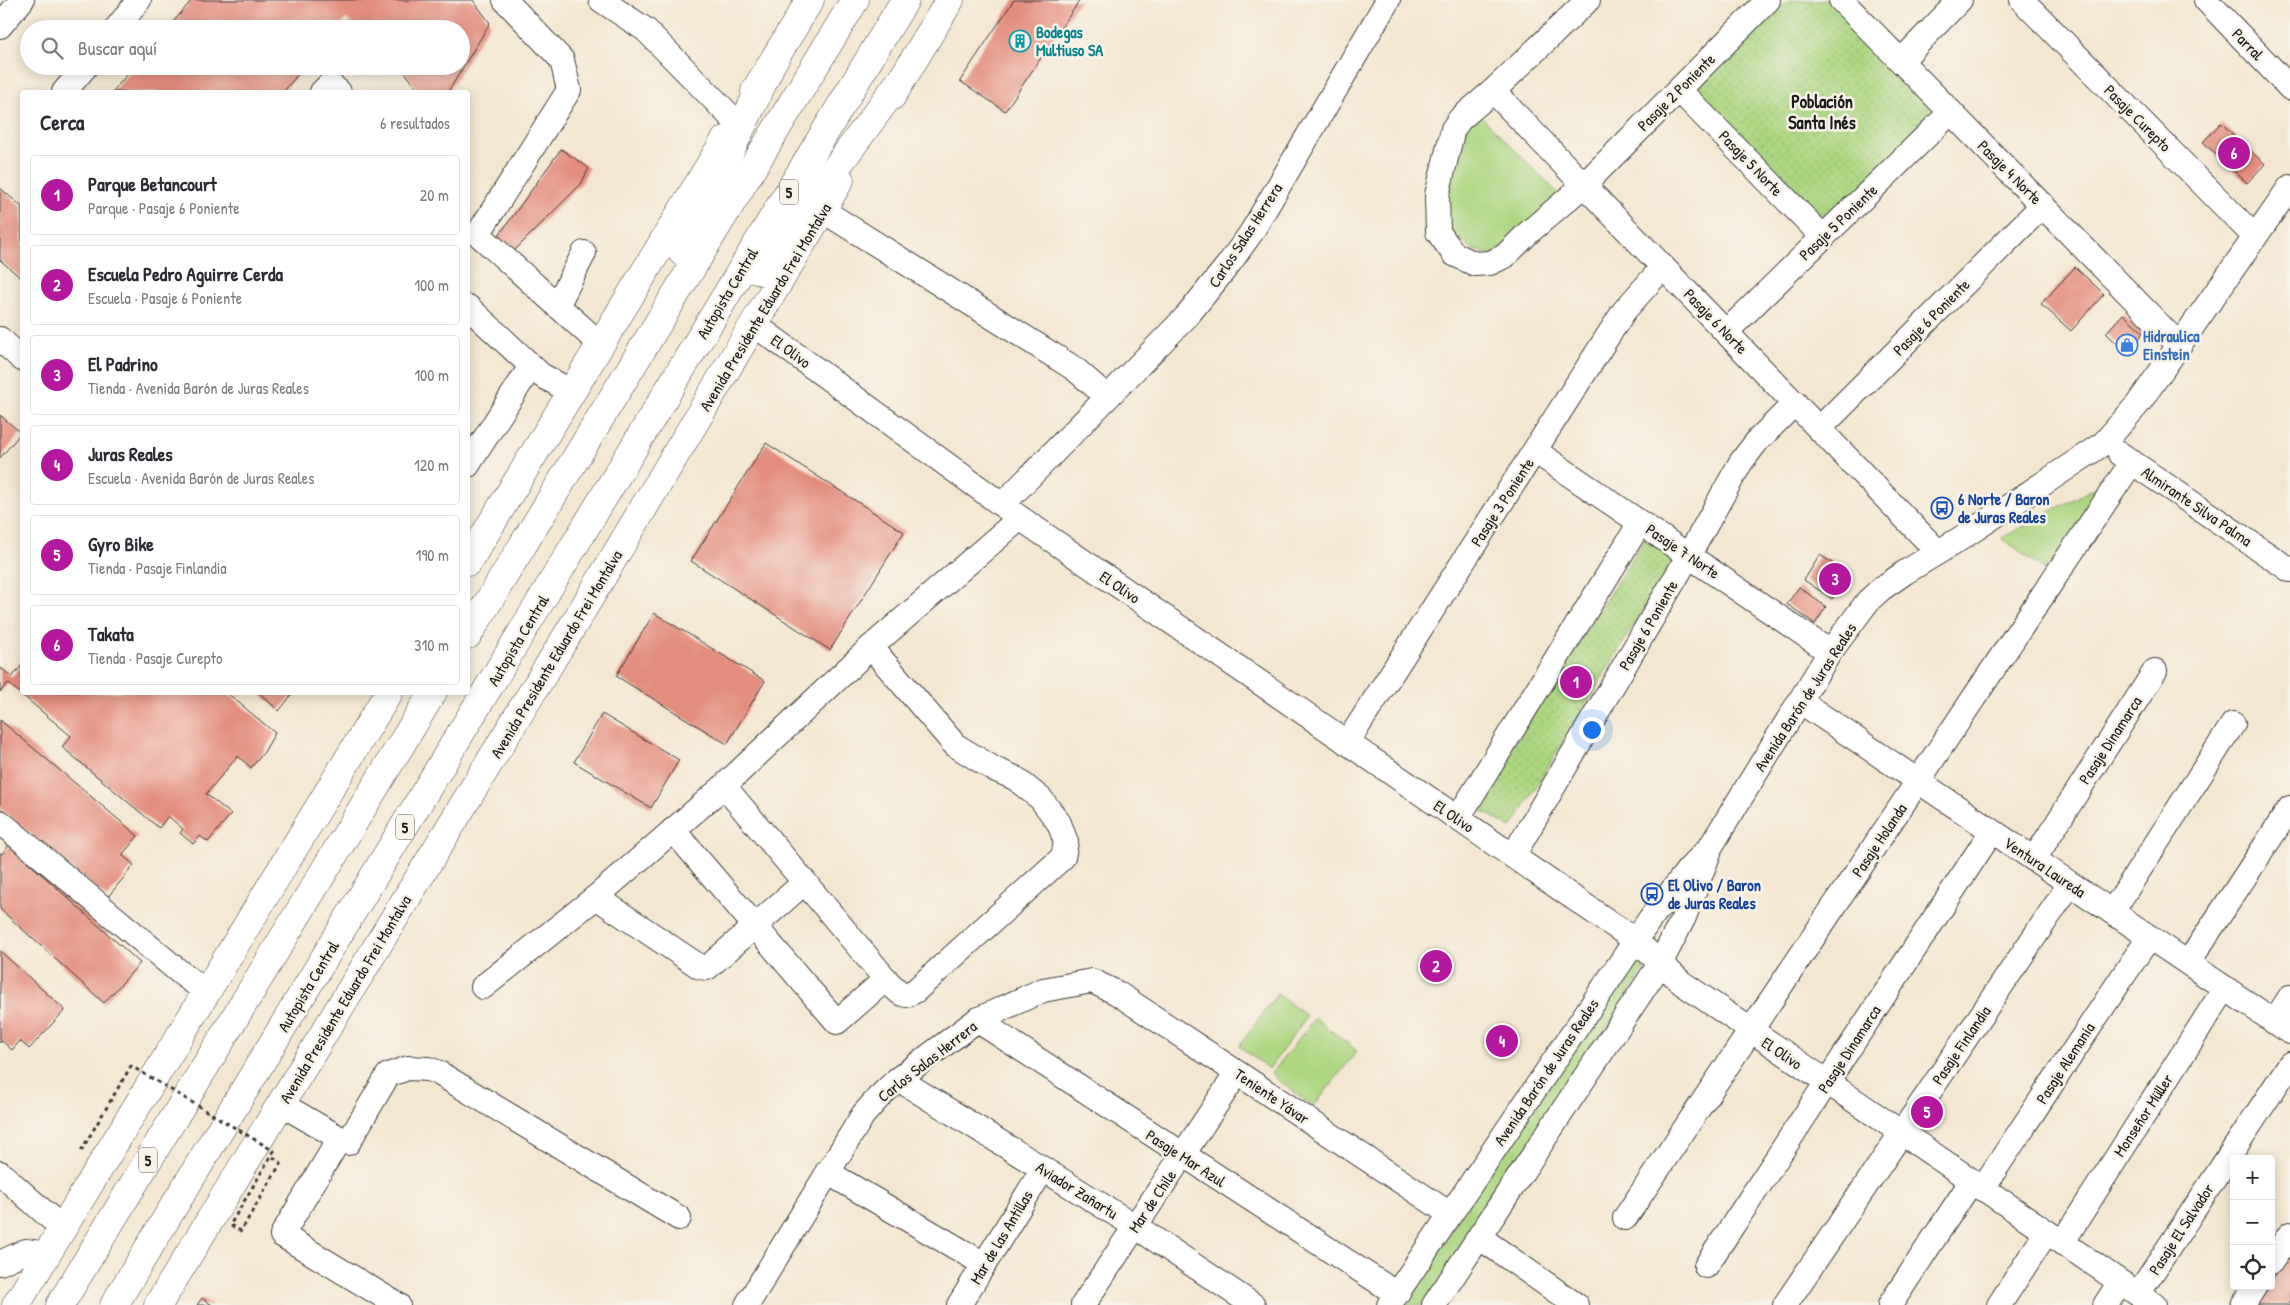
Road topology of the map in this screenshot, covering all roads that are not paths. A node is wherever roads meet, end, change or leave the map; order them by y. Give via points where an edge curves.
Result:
1 (22, 0) edge
2 (139, 0) edge
3 (505, 0) edge
4 (601, 0) edge
5 (810, 0) edge
6 (855, 0) edge
7 (905, 0) edge
8 (950, 0) edge
9 (1386, 0) edge
10 (1588, 0) edge
11 (1768, 0) edge
12 (1841, 0) edge
13 (1960, 0) edge
14 (2022, 0) edge
15 (2206, 0) edge
16 (123, 20) edge
17 (0, 26) edge
18 (1900, 61) junction
19 (769, 70) junction
20 (78, 75) edge
21 (903, 77) junction
22 (2290, 88) edge
23 (66, 90) edge
24 (324, 90) edge
25 (336, 90) edge
26 (1679, 90) junction
27 (1492, 91) junction
28 (1951, 112) junction
29 (736, 122) junction
30 (1584, 185) junction
31 (2290, 187) edge
32 (2042, 205) junction
33 (822, 210) junction
34 (473, 229) edge
35 (1823, 237) junction
36 (2255, 237) junction
37 (584, 253) dead end
38 (1664, 267) junction
39 (557, 306) junction
40 (470, 309) edge
41 (755, 325) junction
42 (1726, 332) junction
43 (0, 339) edge
44 (600, 344) junction
45 (2179, 345) junction
46 (637, 354) junction
47 (20, 357) edge
48 (531, 366) junction
49 (672, 385) junction
50 (570, 391) junction
51 (1107, 398) junction
52 (1796, 403) junction
53 (1820, 428) junction
54 (2104, 443) junction
55 (1535, 451) junction
56 (470, 462) edge
57 (2132, 462) junction
58 (1011, 512) junction
59 (1640, 523) junction
60 (1938, 552) junction
61 (1689, 555) junction
62 (470, 559) edge
63 (2290, 570) edge
64 (470, 632) edge
65 (872, 647) junction
66 (1830, 652) junction
67 (2155, 671) dead end
68 (387, 695) edge
69 (431, 695) edge
70 (1801, 702) junction
71 (2233, 724) dead end
72 (1347, 743) junction
73 (1918, 781) junction
74 (724, 786) junction
75 (2290, 808) edge
76 (1458, 818) junction
77 (0, 822) edge
78 (673, 830) junction
79 (1992, 831) junction
80 (1711, 846) junction
81 (1513, 856) junction
82 (2034, 859) junction
83 (805, 882) junction
84 (2070, 884) junction
85 (596, 897) junction
86 (2112, 912) junction
87 (755, 926) junction
88 (2148, 937) junction
89 (1635, 940) junction
90 (2188, 963) junction
91 (1660, 964) junction
92 (886, 979) junction
93 (1092, 981) joint
94 (483, 987) dead end
95 (2224, 988) junction
96 (207, 992) junction
97 (2290, 997) edge
98 (977, 1020) junction
99 (2282, 1027) edge
100 (1751, 1031) junction
101 (2290, 1064) edge
102 (1237, 1073) junction
103 (898, 1080) junction
104 (1826, 1083) junction
105 (281, 1104) junction
106 (1901, 1134) junction
107 (340, 1138) junction
108 (1182, 1155) junction
109 (1043, 1168) junction
110 (827, 1172) junction
111 (0, 1173) edge
112 (1976, 1185) junction
113 (1450, 1214) junction
114 (679, 1218) dead end
115 (1625, 1218) dead end
116 (1135, 1226) junction
117 (63, 1229) junction
118 (2290, 1234) edge
119 (1479, 1237) junction
120 (2054, 1238) junction
121 (0, 1242) edge
122 (0, 1246) edge
123 (47, 1254) junction
124 (2275, 1256) edge
125 (0, 1263) edge
126 (984, 1264) junction
127 (1706, 1266) dead end
128 (2252, 1290) edge
129 (2137, 1294) edge
130 (1393, 1299) edge
131 (1086, 1304) edge
132 (16, 1305) edge
133 (60, 1305) edge
134 (114, 1305) edge
135 (158, 1305) edge
136 (398, 1305) edge
137 (747, 1305) edge
138 (960, 1305) edge
139 (1253, 1305) edge
140 (1434, 1305) edge
141 (1576, 1305) edge
142 (1785, 1305) edge
143 (1890, 1305) edge
144 (1999, 1305) edge
145 (2105, 1305) edge
146 (2243, 1305) edge

1 - 17 street
2 - 16 street
3 - 34 street via 562,60 569,90
4 - 29 street via 646,30
5 - 19 main road
6 - 46 main road
7 - 49 main road, Autopista Central / 5
8 - 21 main road, Avenida Presidente Eduardo Frei Montalva
9 - 51 street, Carlos Salas Herrera via 1228,266 1187,316
10 - 27 street, Pasaje 2 Poniente
11 - 26 street, Pasaje 2 Poniente
12 - 18 street, Pasaje 4 Norte
13 - 18 street
14 - 36 street, Pasaje Curepto
15 - 22 street, Parral
18 - 28 street, Pasaje 4 Norte
19 - 29 main road
19 - 46 main road
20 - 23 street
21 - 33 main road, Avenida Presidente Eduardo Frei Montalva
21 - 49 main road
24 - 25 street via 330,84
26 - 30 street, Pasaje 2 Poniente
26 - 35 street, Pasaje 5 Norte
27 - 30 street, Pasaje 6 Norte
27 - 30 street, Pasaje 2 Poniente via 1453,128 1439,186 1438,232 1454,254 1475,264 1490,263 1504,256
28 - 32 street, Pasaje 4 Norte
28 - 35 street, Pasaje 5 Poniente
29 - 44 main road
30 - 38 street, Pasaje 6 Norte
31 - 36 street, Avenida Barón de Juras Reales
32 - 45 street, Pasaje 4 Norte
32 - 53 street, Pasaje 6 Poniente
33 - 41 main road, Avenida Presidente Eduardo Frei Montalva
33 - 51 street via 1075,369
34 - 39 street
35 - 42 street, Pasaje 5 Poniente
36 - 45 street, Avenida Barón de Juras Reales
37 - 39 street
38 - 42 street, Pasaje 6 Norte
38 - 55 street, Pasaje 3 Poniente via 1624,310
39 - 44 street
40 - 48 street
41 - 58 street, El Olivo
41 - 105 main road, Avenida Presidente Eduardo Frei Montalva
42 - 52 street, Pasaje 6 Norte
43 - 47 street
44 - 50 main road
45 - 54 street, Avenida Barón de Juras Reales via 2138,404
46 - 64 main road
48 - 50 street
48 - 56 street
49 - 134 main road, Autopista Central / 5
50 - 62 main road
51 - 58 street, Carlos Salas Herrera
52 - 53 street, Pasaje 6 Norte
52 - 61 street, Pasaje 6 Poniente via 1750,448
53 - 60 street, Pasaje 6 Norte
54 - 57 street, Almirante Silva Palma
54 - 60 street, Avenida Barón de Juras Reales
55 - 59 street, Pasaje 7 Norte
55 - 72 street, Pasaje 3 Poniente
57 - 63 street, Almirante Silva Palma
57 - 73 street, Pasaje Holanda
58 - 65 street, Carlos Salas Herrera
58 - 72 street, El Olivo
59 - 61 street, Pasaje 7 Norte
59 - 76 street
60 - 66 street, Avenida Barón de Juras Reales via 1881,588
61 - 66 street, Pasaje 7 Norte
61 - 81 street, Pasaje 6 Poniente
65 - 74 street, Carlos Salas Herrera
65 - 92 street via 955,745 1015,778 1041,799 1059,823 1066,842 1064,856 915,991 906,995 900,993
66 - 70 street, Avenida Barón de Juras Reales
67 - 82 street, Pasaje Dinamarca
68 - 96 main road
69 - 133 main road, 5
70 - 73 street, Ventura Laureda
70 - 80 street, Avenida Barón de Juras Reales
71 - 86 street
72 - 76 street, El Olivo
73 - 79 street, Ventura Laureda
73 - 100 street, Pasaje Holanda
74 - 78 street, Carlos Salas Herrera
74 - 83 street
75 - 90 street
76 - 81 street, El Olivo
77 - 96 street
78 - 85 street, Carlos Salas Herrera
78 - 87 street
79 - 82 street, Ventura Laureda
79 - 104 street, Pasaje Dinamarca
80 - 89 street, Avenida Barón de Juras Reales via 1669,893
80 - 91 street, Avenida Barón de Juras Reales via 1697,888
81 - 89 street, El Olivo
82 - 84 street, Ventura Laureda
83 - 87 street
83 - 92 street
84 - 86 street, Ventura Laureda
84 - 106 street, Pasaje Finlandia
85 - 87 street via 700,967 707,968
85 - 94 street, Carlos Salas Herrera
86 - 88 street, Ventura Laureda
87 - 92 street via 837,1022
88 - 90 street, Ventura Laureda
88 - 112 street, Pasaje Alemania
89 - 91 street, El Olivo
89 - 113 street, Avenida Barón de Juras Reales
90 - 95 street, Ventura Laureda
91 - 100 street, El Olivo
91 - 119 street, Avenida Barón de Juras Reales
93 - 98 street, Carlos Salas Herrera via 1043,990
93 - 102 street, Teniente Yávar
95 - 99 street, Ventura Laureda
95 - 120 street, Monseñor Müller
96 - 117 main road
97 - 99 street
98 - 103 street, Carlos Salas Herrera
98 - 108 street, Pasaje Mar Azul
100 - 104 street, El Olivo
100 - 115 street, Pasaje Holanda
101 - 129 street, Pasaje El Salvador
102 - 108 street, Mar de Chile
102 - 113 street, Teniente Yávar
103 - 109 street, Aviador Zañartu
103 - 110 street, Carlos Salas Herrera via 863,1115
104 - 106 street, El Olivo
104 - 127 street, Pasaje Dinamarca
105 - 107 street
105 - 135 main road, Avenida Presidente Eduardo Frei Montalva
106 - 112 street, El Olivo
106 - 142 street, Pasaje Finlandia
107 - 114 street via 348,1143 388,1075 408,1068 428,1069 438,1072
107 - 136 street via 282,1235
108 - 116 street, Mar de Chile
108 - 130 street, Pasaje Mar Azul
109 - 116 street, Aviador Zañartu
109 - 126 street, Mar de las Antillas
110 - 126 street
110 - 137 street, Carlos Salas Herrera
111 - 117 street
112 - 120 street, El Olivo
112 - 143 street, Pasaje Alemania
113 - 130 street, Avenida Barón de Juras Reales
116 - 131 street, Mar de Chile
116 - 139 street, Aviador Zañartu
117 - 123 main road
118 - 124 street
119 - 140 street, Avenida Barón de Juras Reales
119 - 141 street
120 - 129 street, El Olivo
120 - 144 street, Monseñor Müller
121 - 122 street
123 - 125 street via 26,1251
123 - 132 main road
126 - 138 street, Mar de las Antillas
128 - 146 street
129 - 145 street, Pasaje El Salvador

